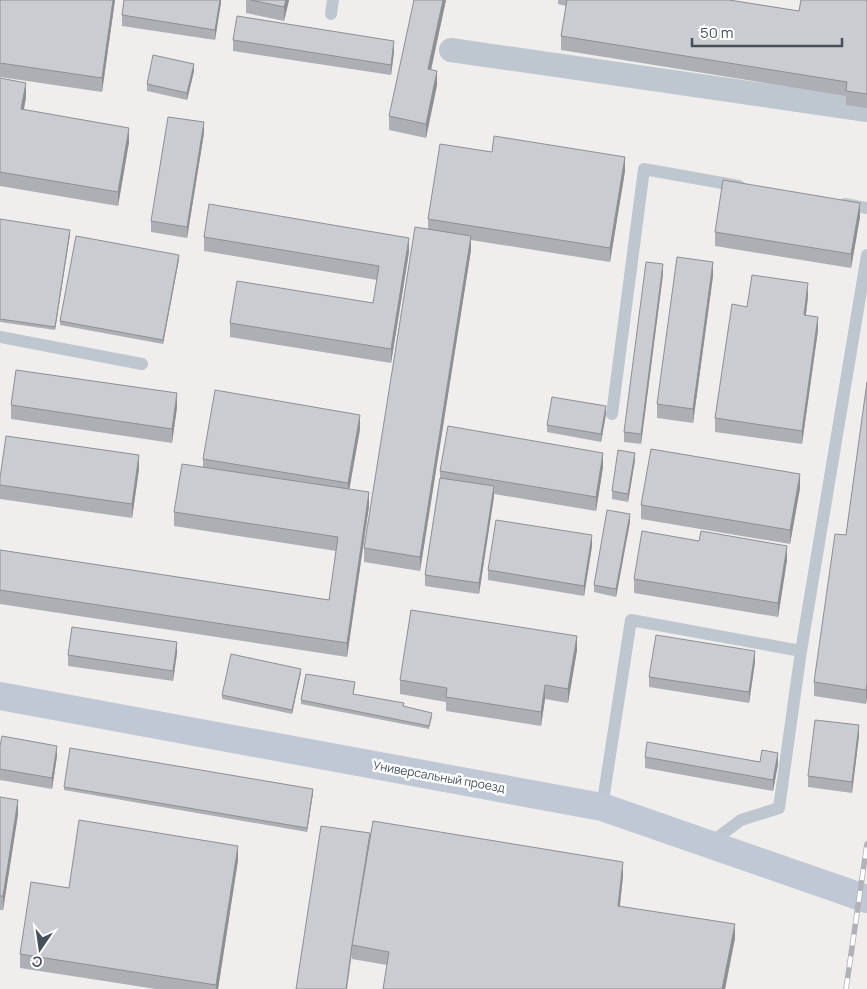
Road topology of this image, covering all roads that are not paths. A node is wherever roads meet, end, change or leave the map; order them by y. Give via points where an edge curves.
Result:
1 (333, 0) edge
2 (331, 14) dead end
3 (451, 50) dead end
4 (867, 110) edge
5 (750, 188) edge
6 (828, 202) edge
7 (867, 208) edge
8 (867, 255) edge
9 (0, 337) edge
10 (142, 364) dead end
11 (612, 414) dead end
12 (801, 651) junction
13 (0, 696) edge
14 (602, 807) junction
15 (709, 844) junction
16 (867, 899) edge

1 - 2 lane
3 - 4 street
5 - 11 lane via 644,169
6 - 7 lane
8 - 12 lane
9 - 10 lane
12 - 14 lane via 632,620
12 - 15 lane via 779,808 741,820
13 - 14 street, Универсальный проезд
14 - 15 street, Универсальный проезд
15 - 16 street, Универсальный проезд

